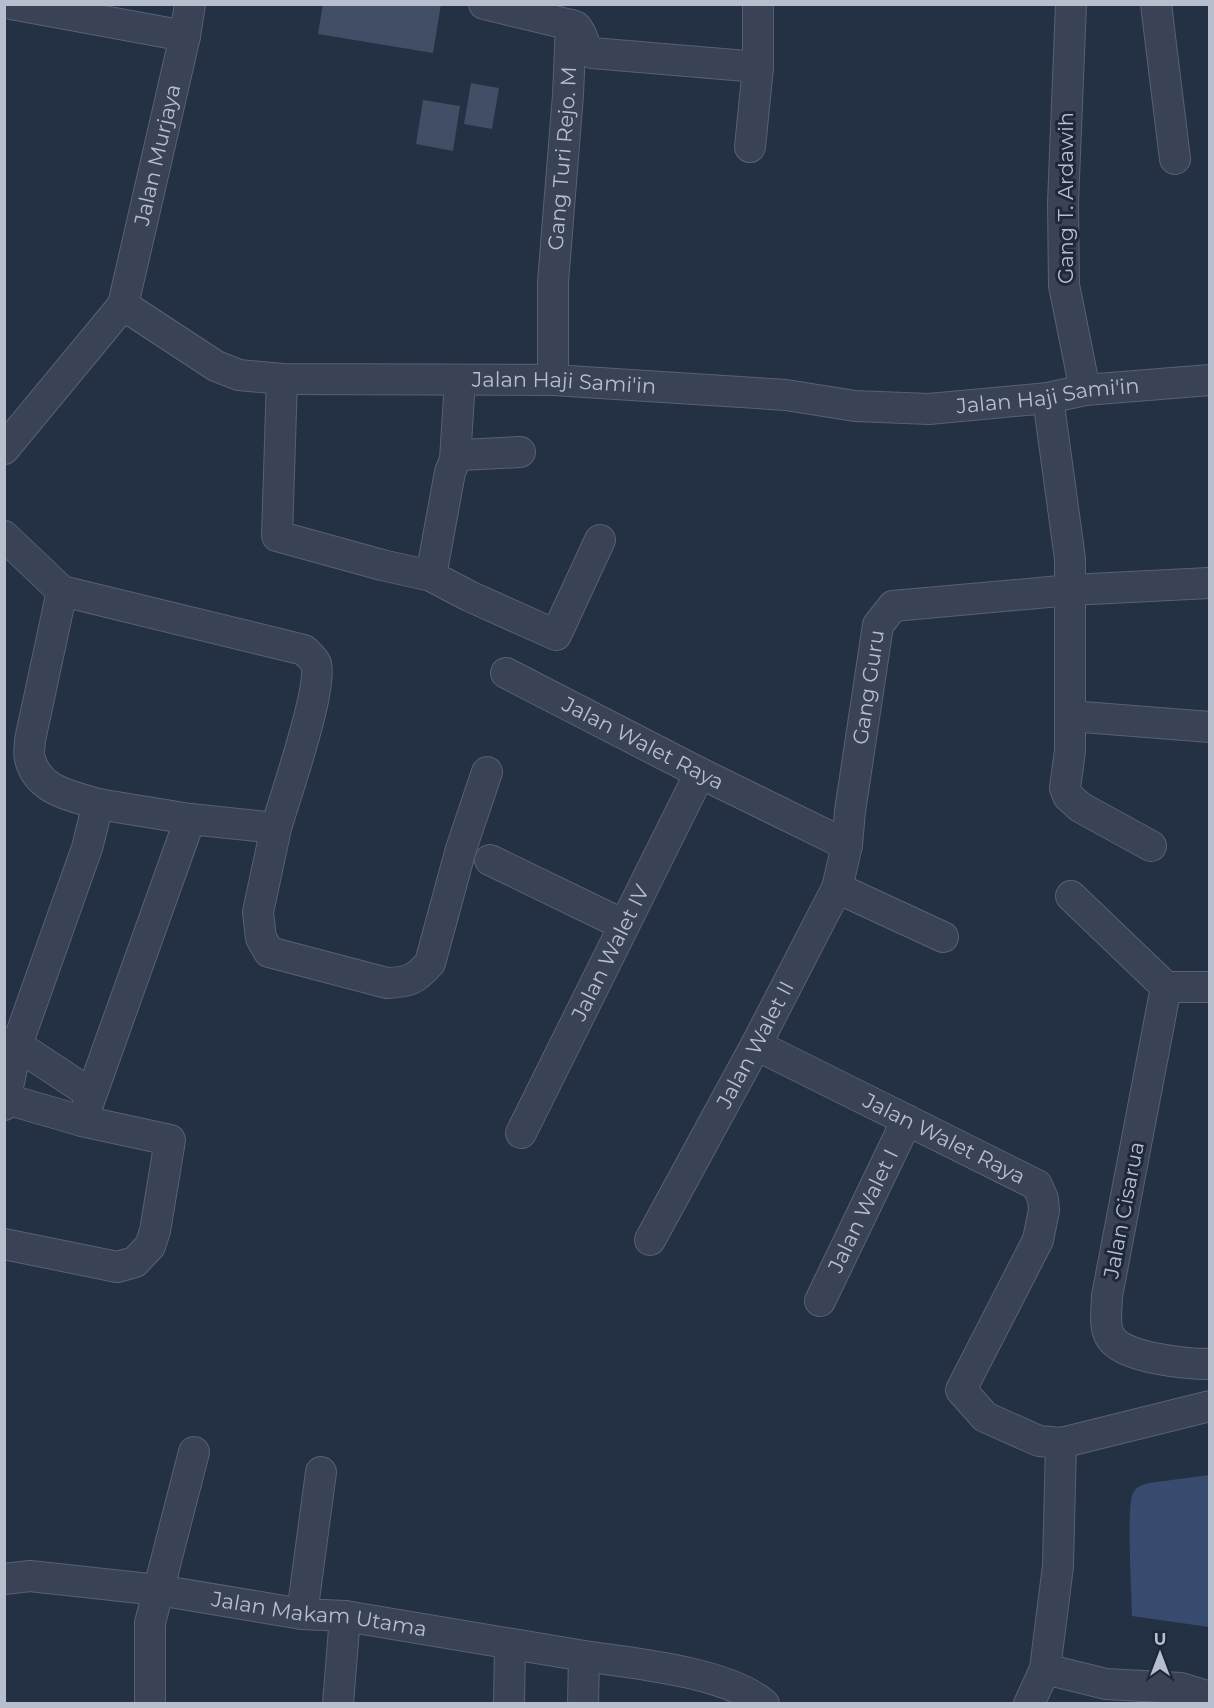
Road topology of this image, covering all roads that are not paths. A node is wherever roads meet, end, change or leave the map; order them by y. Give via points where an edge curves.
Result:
1 (11, 4) edge
2 (190, 4) edge
3 (484, 4) edge
4 (758, 4) edge
5 (1071, 4) edge
6 (1156, 4) edge
7 (570, 25) junction
8 (185, 36) junction
9 (758, 67) junction
10 (750, 147) dead end
11 (1175, 159) dead end
12 (123, 305) junction
13 (282, 379) junction
14 (460, 380) junction
15 (553, 380) junction
16 (1209, 380) edge
17 (1085, 390) junction
18 (1048, 398) junction
19 (8, 438) edge
20 (520, 452) dead end
21 (455, 460) junction
22 (4, 536) edge
23 (600, 540) dead end
24 (431, 576) junction
25 (1209, 583) edge
26 (1071, 590) junction
27 (62, 591) junction
28 (506, 673) dead end
29 (1070, 717) junction
30 (1209, 727) edge
31 (488, 772) dead end
32 (700, 773) junction
33 (98, 804) junction
34 (190, 819) junction
35 (276, 828) junction
36 (847, 845) junction
37 (1151, 846) dead end
38 (490, 860) dead end
39 (837, 888) junction
40 (1071, 896) dead end
41 (624, 925) junction
42 (943, 937) dead end
43 (1166, 987) junction
44 (1209, 987) edge
45 (11, 1044) edge
46 (756, 1045) junction
47 (5, 1102) edge
48 (86, 1107) junction
49 (907, 1120) junction
50 (520, 1133) dead end
51 (650, 1240) dead end
52 (4, 1244) edge
53 (820, 1301) dead end
54 (1206, 1364) edge
55 (1207, 1406) edge
56 (1050, 1442) junction
57 (194, 1452) dead end
58 (321, 1472) dead end
59 (4, 1579) edge
60 (158, 1590) junction
61 (302, 1614) junction
62 (345, 1616) junction
63 (510, 1644) junction
64 (584, 1656) junction
65 (1045, 1669) junction
66 (1103, 1694) edge
67 (1209, 1697) edge
68 (150, 1704) edge
69 (339, 1704) edge
70 (509, 1704) edge
71 (583, 1704) edge
72 (764, 1704) edge
73 (1029, 1704) edge

1 - 8 street
2 - 8 street, Jalan Murjaya
3 - 7 street
4 - 9 street
5 - 17 street, Gang T. Ardawih via 1063,203 1064,285
6 - 11 street
7 - 9 street via 580,30 586,48 592,53
7 - 15 street, Gang Turi Rejo. M via 553,282
8 - 12 street, Jalan Murjaya
9 - 10 street
12 - 13 street, Jalan Haji Sami'in via 216,366 239,375
12 - 19 street
13 - 14 street, Jalan Haji Sami'in
13 - 24 street via 277,536
14 - 15 street, Jalan Haji Sami'in
14 - 21 street
15 - 18 street, Jalan Haji Sami'in via 786,395 855,406 928,409
16 - 17 street, Jalan Haji Sami'in
17 - 18 street, Jalan Haji Sami'in
18 - 26 street
20 - 21 street via 461,455
21 - 24 street
22 - 27 street
23 - 24 street via 556,634
25 - 26 street, Gang Guru
26 - 29 street
26 - 36 street, Gang Guru via 893,606 878,625
27 - 33 street via 30,740 30,759 51,789
27 - 35 street via 304,650 316,661 318,676 313,700
28 - 32 street, Jalan Walet Raya
29 - 30 street
29 - 37 street via 1065,788 1068,796 1080,807
31 - 35 street via 461,849 430,963 406,982 387,983 269,952 261,938 258,912
32 - 36 street, Jalan Walet Raya
32 - 41 street, Jalan Walet IV
33 - 34 street
33 - 45 street via 87,848
34 - 35 street
34 - 48 street
36 - 39 street, Jalan Walet II
38 - 41 street
39 - 42 street
39 - 46 street, Jalan Walet II
40 - 43 street
41 - 50 street, Jalan Walet IV
43 - 44 street
43 - 54 street, Jalan Cisarua via 1107,1296 1106,1323 1110,1338 1121,1348 1147,1356
45 - 47 street
45 - 48 street
46 - 49 street, Jalan Walet Raya
46 - 51 street, Jalan Walet II
47 - 48 street
48 - 52 street via 170,1140 150,1246 135,1262 117,1267
49 - 53 street, Jalan Walet I
49 - 56 street, Jalan Walet Raya via 1037,1185 1044,1210 1038,1240 961,1390 985,1417
54 - 55 street
55 - 56 street
56 - 65 street via 1058,1566
57 - 60 street
58 - 61 street
59 - 60 street, Jalan Makam Utama via 30,1576
60 - 61 street, Jalan Makam Utama
60 - 68 street via 150,1623
61 - 62 street, Jalan Makam Utama
62 - 63 street, Jalan Makam Utama
62 - 69 street
63 - 64 street, Jalan Makam Utama
63 - 70 street
64 - 71 street
64 - 72 street, Jalan Makam Utama via 715,1680
65 - 66 street
65 - 73 street
66 - 67 street via 1181,1688

